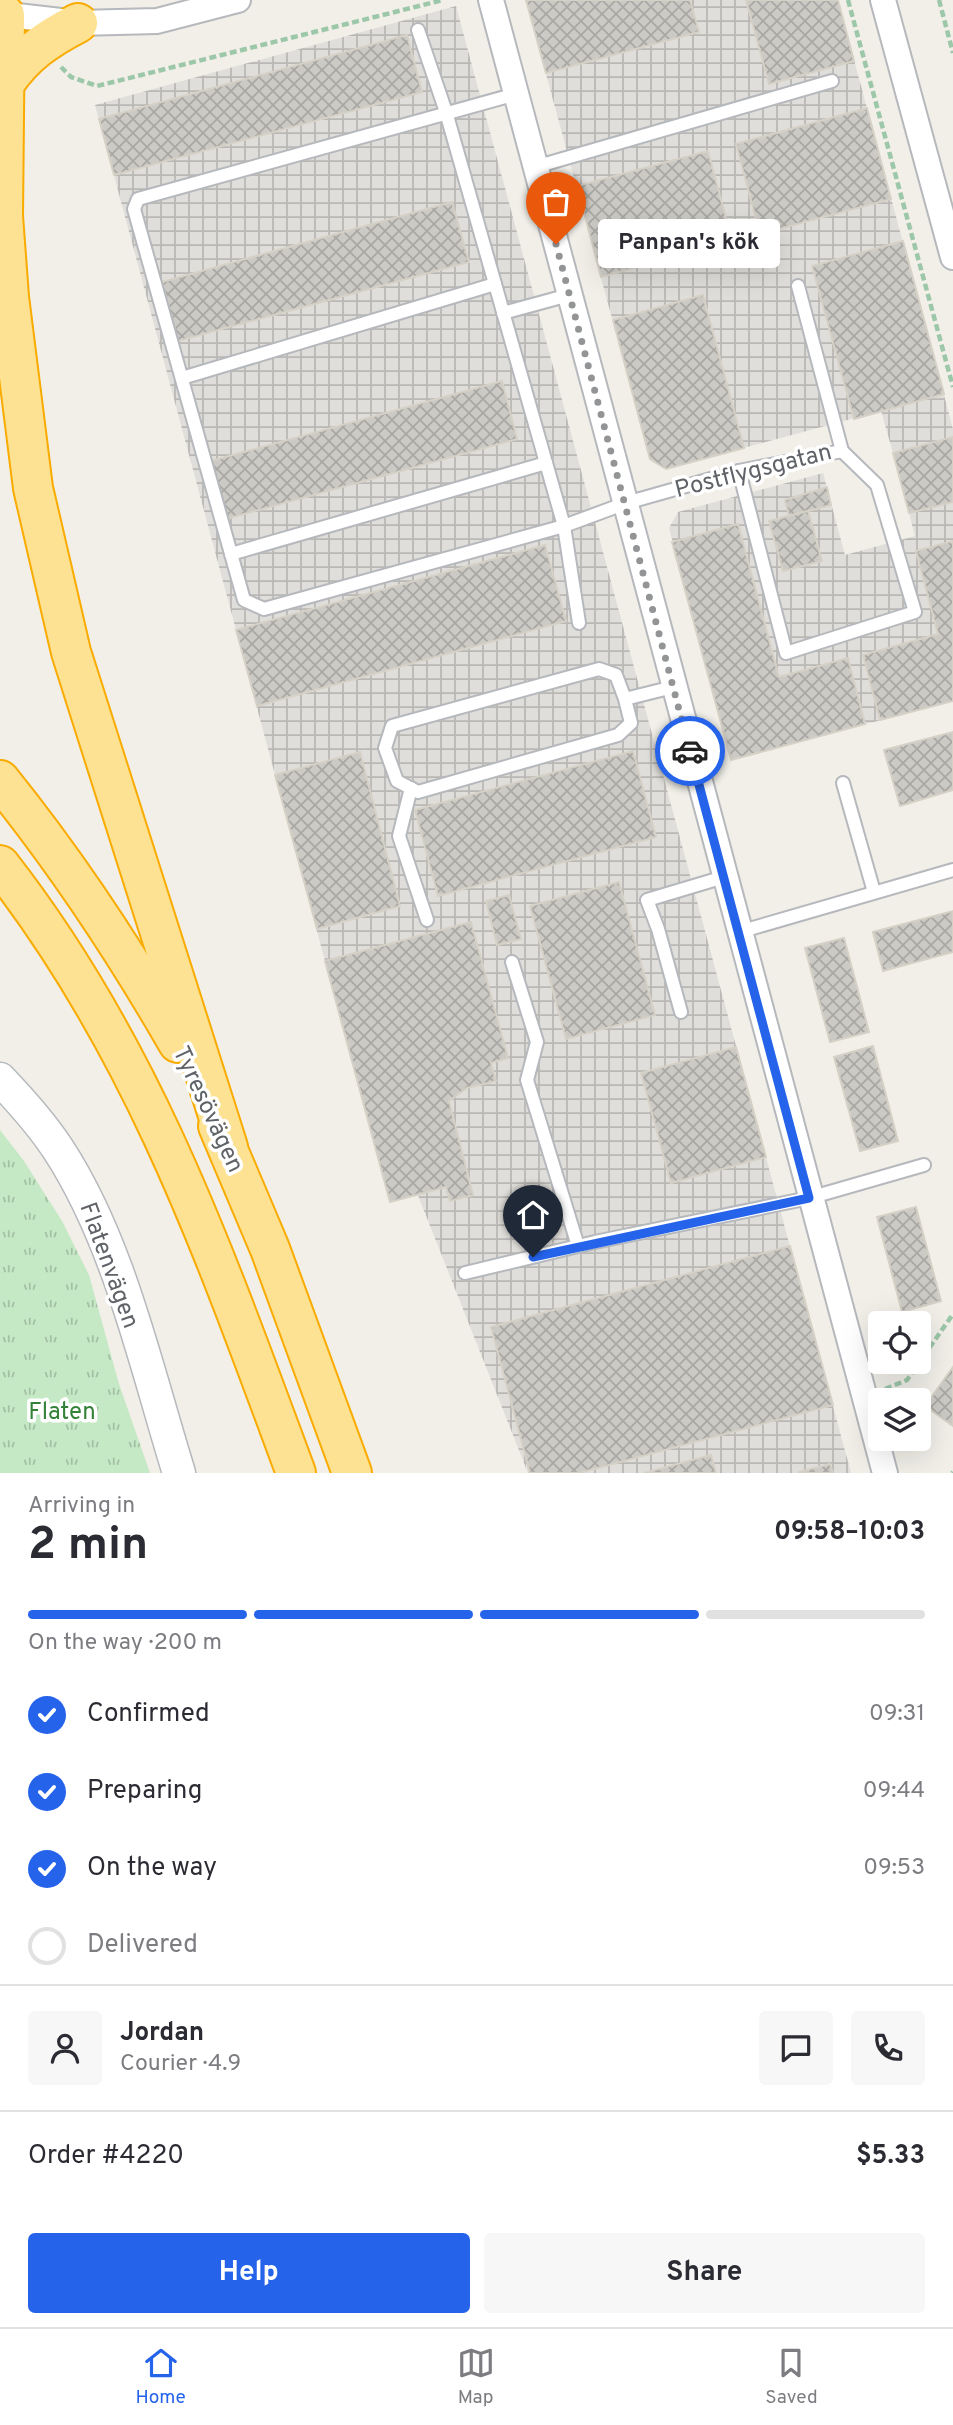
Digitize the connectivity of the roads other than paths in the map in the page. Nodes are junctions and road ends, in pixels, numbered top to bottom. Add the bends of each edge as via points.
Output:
1 (238, 0) edge
2 (491, 0) edge
3 (883, 0) edge
4 (2, 14) edge
5 (78, 23) junction
6 (418, 30) dead end
7 (832, 81) dead end
8 (5, 83) junction
9 (516, 94) junction
10 (446, 112) junction
11 (535, 167) junction
12 (952, 252) edge
13 (495, 284) junction
14 (798, 286) dead end
15 (569, 295) junction
16 (503, 313) junction
17 (182, 378) junction
18 (842, 451) junction
19 (546, 463) junction
20 (739, 471) junction
21 (626, 503) junction
22 (564, 526) junction
23 (231, 554) junction
24 (579, 623) dead end
25 (673, 687) junction
26 (625, 699) junction
27 (0, 780) edge
28 (843, 783) dead end
29 (411, 788) junction
30 (0, 865) edge
31 (953, 870) edge
32 (724, 877) junction
33 (0, 880) edge
34 (874, 892) junction
35 (34, 908) junction
36 (427, 920) dead end
37 (739, 932) junction
38 (512, 962) dead end
39 (681, 1012) dead end
40 (0, 1079) edge
41 (228, 1147) junction
42 (924, 1165) dead end
43 (809, 1198) junction
44 (578, 1246) junction
45 (465, 1273) dead end
46 (179, 1473) edge
47 (296, 1473) edge
48 (352, 1473) edge
49 (886, 1473) edge

1 - 5 street via 157,21
2 - 9 street
3 - 12 street
4 - 5 street
4 - 8 highway
5 - 8 highway via 42,42
6 - 10 lane
7 - 11 lane
8 - 41 highway via 1,145 9,297 33,488 50,570 71,652
9 - 10 lane
9 - 11 street
10 - 13 lane
10 - 17 lane, Postflygsgatan via 138,200 134,209
11 - 15 street
13 - 16 lane
13 - 17 lane
14 - 18 lane, Postflygsgatan
15 - 16 lane
15 - 21 street
16 - 19 lane
17 - 23 lane, Postflygsgatan
18 - 20 lane, Postflygsgatan
18 - 20 lane via 877,485 915,612 786,653
19 - 22 lane
19 - 23 lane
20 - 21 lane, Postflygsgatan
21 - 22 lane, Postflygsgatan
21 - 25 street
22 - 23 lane, Postflygsgatan via 264,609 244,600
22 - 24 lane
25 - 26 lane
25 - 32 street
26 - 29 lane via 631,723 618,735 418,792
26 - 29 lane via 616,675 599,669 392,726 385,748 397,781
27 - 41 highway, Tyresövägen via 114,935 178,1044
28 - 34 lane
29 - 36 lane via 399,836
30 - 35 highway
31 - 34 lane
32 - 37 street
32 - 39 lane via 647,900
33 - 35 highway
34 - 37 lane
35 - 47 highway via 153,1112 197,1209
37 - 43 street
38 - 44 lane via 537,1042 527,1080
40 - 46 street, Flatenvägen via 58,1149 101,1234
41 - 48 highway, Tyresövägen
42 - 43 lane
43 - 44 lane
43 - 49 street
44 - 45 lane

